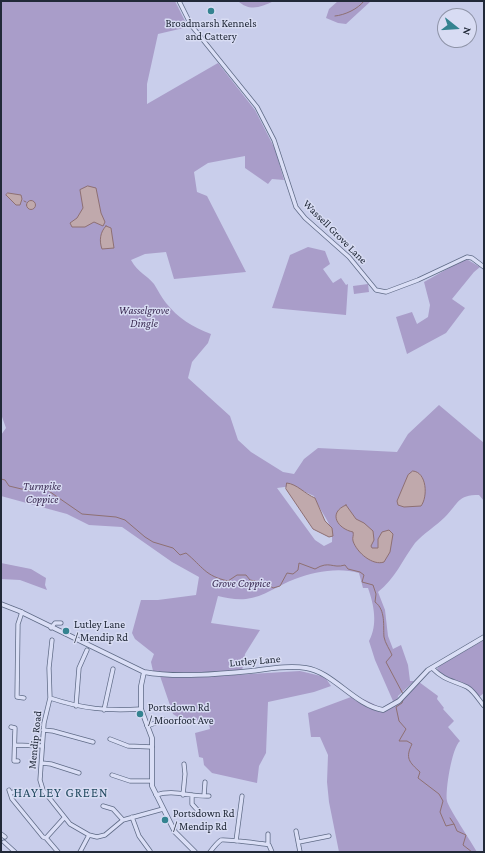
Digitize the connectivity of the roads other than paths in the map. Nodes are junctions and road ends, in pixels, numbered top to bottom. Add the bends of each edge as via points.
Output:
1 (179, 1) edge
2 (484, 267) edge
3 (1, 604) edge
4 (22, 612) junction
5 (60, 622) dead end
6 (52, 628) junction
7 (484, 637) edge
8 (52, 640) dead end
9 (87, 650) dead end
10 (432, 668) junction
11 (112, 669) dead end
12 (144, 672) junction
13 (106, 674) dead end
14 (111, 675) junction
15 (11, 696) dead end
16 (17, 697) junction
17 (24, 698) dead end
18 (50, 698) junction
19 (76, 706) junction
20 (484, 706) edge
21 (141, 709) junction
22 (104, 710) junction
23 (161, 720) dead end
24 (147, 726) junction
25 (11, 727) dead end
26 (43, 730) junction
27 (90, 735) dead end
28 (110, 739) dead end
29 (116, 742) junction
30 (15, 744) junction
31 (42, 746) junction
32 (114, 747) dead end
33 (152, 747) junction
34 (18, 761) dead end
35 (42, 763) junction
36 (184, 764) dead end
37 (77, 766) dead end
38 (112, 774) dead end
39 (151, 781) junction
40 (205, 782) dead end
41 (16, 791) dead end
42 (156, 795) junction
43 (183, 795) junction
44 (192, 795) junction
45 (204, 796) junction
46 (209, 796) dead end
47 (242, 796) dead end
48 (103, 806) dead end
49 (163, 809) junction
50 (201, 814) dead end
51 (132, 817) junction
52 (64, 818) junction
53 (123, 820) junction
54 (296, 831) dead end
55 (268, 834) dead end
56 (89, 835) junction
57 (329, 836) dead end
58 (324, 837) junction
59 (46, 838) junction
60 (236, 841) junction
61 (4, 842) dead end
62 (298, 842) junction
63 (325, 843) dead end
64 (268, 844) junction
65 (60, 847) dead end
66 (148, 849) dead end
67 (57, 851) edge
68 (192, 851) edge
69 (15, 852) edge
70 (80, 852) edge
71 (210, 852) edge
72 (272, 852) edge
73 (300, 852) edge

1 - 2 street, Wassell Grove Lane via 191,25 256,107 274,140 296,207 349,257 376,290 389,291 467,257
3 - 4 street, Lutley Lane
4 - 6 street, Lutley Lane
4 - 16 street via 18,624
5 - 6 street via 54,623
6 - 12 street, Lutley Lane
7 - 10 street
8 - 18 street, Mendip Road via 49,668
9 - 19 street via 79,668
10 - 12 street, Lutley Lane via 399,702 382,710 364,703 323,675 307,668 286,667 235,673
10 - 20 street via 439,675 468,688
11 - 14 street
12 - 21 street
13 - 14 street
14 - 22 street
15 - 16 street
16 - 17 street
18 - 19 street
18 - 26 street, Mendip Road
19 - 22 street
21 - 22 street
21 - 24 street
23 - 24 street
24 - 33 street via 152,738
25 - 30 street via 15,728
26 - 27 street via 91,741
26 - 31 street, Mendip Road
28 - 29 street
29 - 32 street
29 - 33 street via 128,746
30 - 31 street
30 - 34 street via 14,760
31 - 35 street, Mendip Road
33 - 39 street
35 - 37 street via 77,772
35 - 52 street, Mendip Road via 41,786
36 - 43 street
38 - 39 street via 130,781
39 - 42 street
40 - 45 street
41 - 59 street via 9,792 12,799 38,832
42 - 43 street via 167,791
42 - 49 street
43 - 44 street
44 - 45 street
44 - 50 street via 192,804
45 - 46 street
47 - 60 street
48 - 53 street via 113,809
49 - 51 street
49 - 68 street via 175,832
51 - 53 street
51 - 66 street via 139,836
52 - 56 street, Mendip Road via 72,826
52 - 59 street
53 - 56 street via 102,836
54 - 62 street
55 - 64 street
56 - 70 street
57 - 58 street
58 - 62 street
58 - 63 street
59 - 67 street
60 - 64 street
60 - 71 street via 221,840
61 - 69 street
62 - 73 street
64 - 72 street
65 - 67 street

